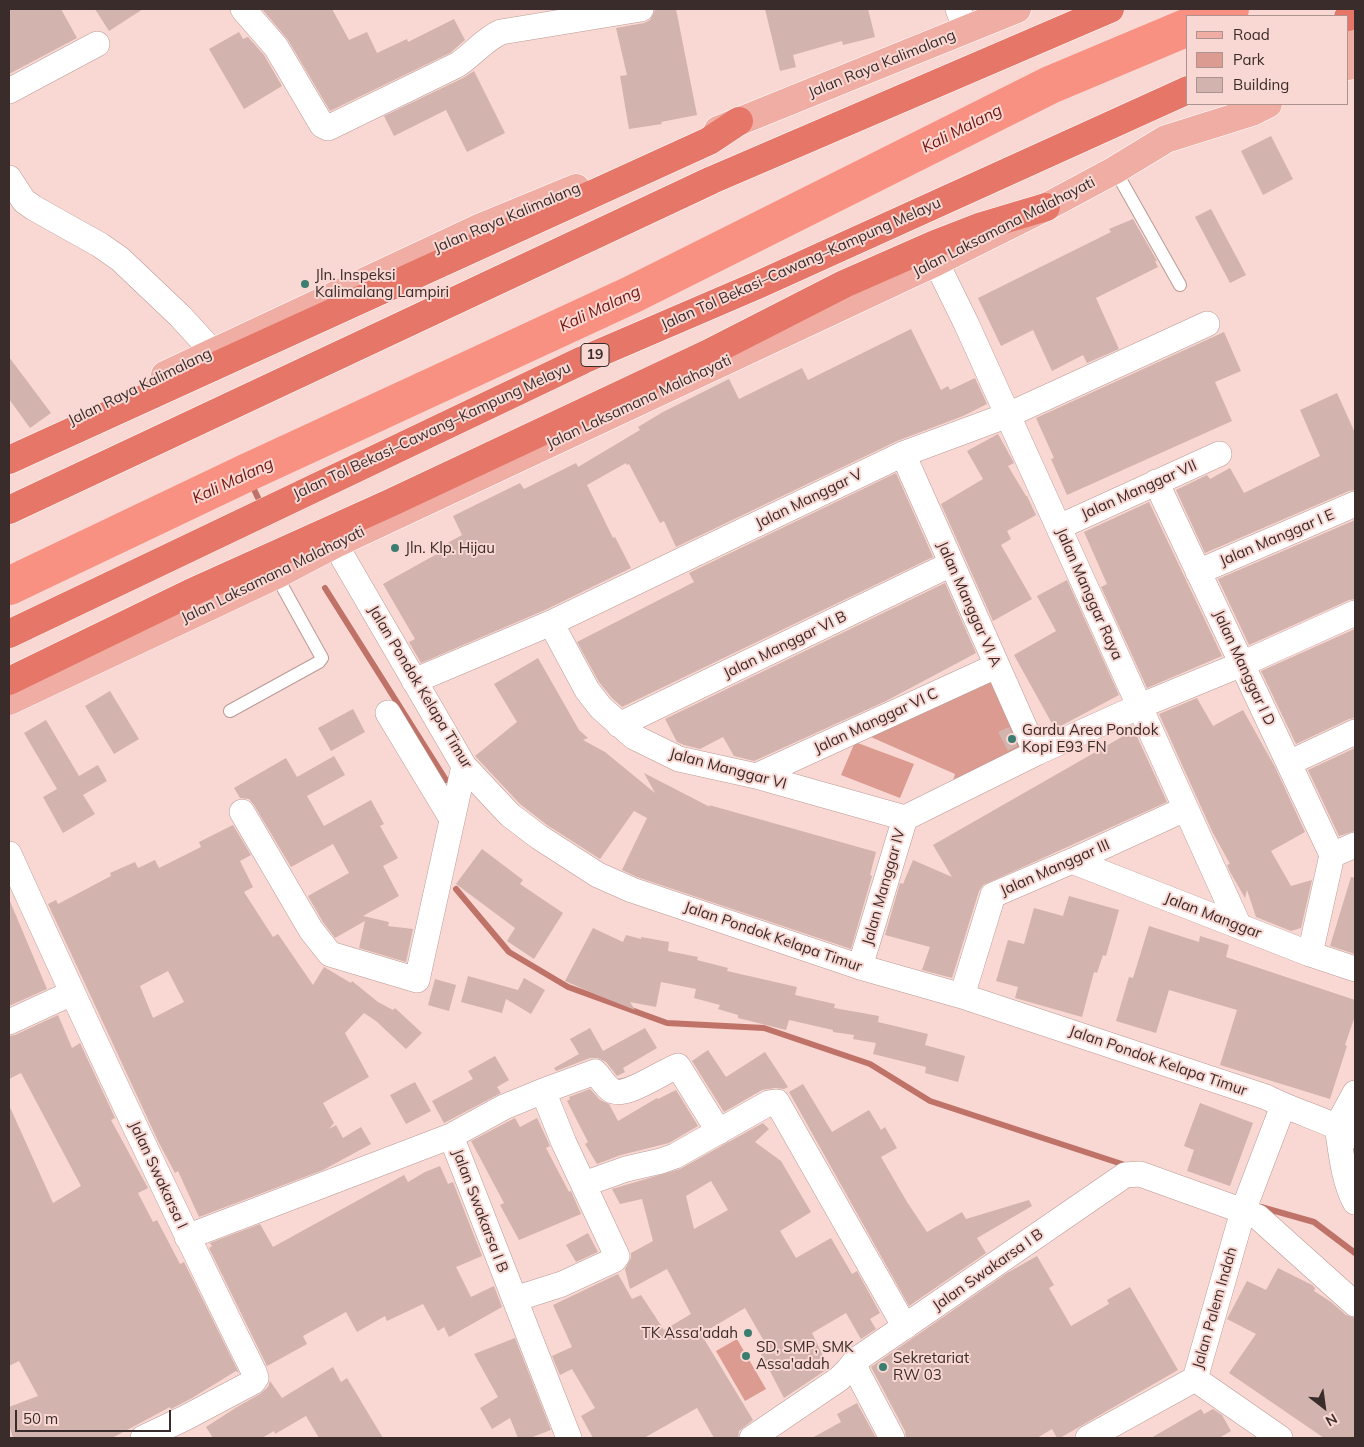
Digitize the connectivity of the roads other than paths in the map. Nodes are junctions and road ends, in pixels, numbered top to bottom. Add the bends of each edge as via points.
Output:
1 (243, 9) edge
2 (641, 9) edge
3 (1017, 9) edge
4 (1110, 9) edge
5 (962, 20) edge
6 (97, 44) dead end
7 (9, 91) edge
8 (1186, 91) edge
9 (1231, 105) edge
10 (1266, 105) edge
11 (739, 121) junction
12 (1166, 139) junction
13 (1115, 170) junction
14 (9, 178) edge
15 (1046, 207) junction
16 (936, 262) junction
17 (1180, 285) dead end
18 (1207, 324) dead end
19 (213, 352) junction
20 (1008, 415) junction
21 (9, 451) edge
22 (903, 454) junction
23 (1218, 454) dead end
24 (9, 460) edge
25 (1156, 482) junction
26 (1355, 504) edge
27 (9, 510) edge
28 (1059, 527) junction
29 (336, 544) junction
30 (951, 564) junction
31 (1198, 572) junction
32 (276, 575) junction
33 (1355, 613) edge
34 (551, 623) junction
35 (9, 634) edge
36 (1242, 664) junction
37 (996, 666) junction
38 (9, 681) edge
39 (414, 681) junction
40 (9, 701) edge
41 (1140, 706) junction
42 (230, 712) dead end
43 (388, 713) dead end
44 (619, 725) junction
45 (1355, 732) edge
46 (1036, 753) junction
47 (1289, 764) junction
48 (464, 766) junction
49 (756, 776) junction
50 (1185, 809) junction
51 (242, 812) dead end
52 (904, 818) junction
53 (452, 819) junction
54 (1355, 845) edge
55 (9, 854) edge
56 (1332, 855) junction
57 (1072, 861) junction
58 (1238, 926) junction
59 (1310, 954) junction
60 (860, 967) junction
61 (1355, 969) edge
62 (72, 993) junction
63 (962, 996) junction
64 (9, 1022) edge
65 (544, 1091) junction
66 (1355, 1093) edge
67 (1283, 1106) junction
68 (1346, 1131) edge
69 (719, 1132) junction
70 (451, 1136) junction
71 (584, 1184) junction
72 (1355, 1202) edge
73 (1249, 1211) junction
74 (187, 1237) junction
75 (515, 1299) junction
76 (1355, 1304) edge
77 (905, 1327) junction
78 (853, 1364) junction
79 (1195, 1379) junction
80 (189, 1428) edge
81 (143, 1438) edge
82 (569, 1438) edge
83 (752, 1438) edge
84 (892, 1438) edge
85 (1088, 1438) edge
86 (1280, 1438) edge

1 - 2 street via 276,47 322,125 328,128 457,65 485,40 500,32
3 - 5 main road, Jalan Raya Kalimalang
4 - 27 highway via 712,180
5 - 11 main road, Jalan Raya Kalimalang
6 - 7 street
8 - 35 highway, Jalan Tol Bekasi–Cawang–Kampung Melayu / 19 via 760,284 583,360
9 - 12 main road via 1189,124
10 - 12 main road, Jalan Laksamana Malahayati
11 - 19 main road, Jalan Raya Kalimalang via 479,228
11 - 24 highway via 709,141
12 - 13 main road, Jalan Laksamana Malahayati
13 - 15 main road, Jalan Laksamana Malahayati
13 - 17 lane
14 - 19 street via 24,201 120,259
15 - 16 main road, Jalan Laksamana Malahayati
15 - 38 highway via 979,227 844,284 707,354 190,593
16 - 20 street, Jalan Manggar Raya
16 - 29 main road, Jalan Laksamana Malahayati
18 - 20 street, Jalan Manggar V
19 - 21 main road, Jalan Raya Kalimalang
20 - 22 street, Jalan Manggar V
20 - 28 street, Jalan Manggar Raya
22 - 30 street, Jalan Manggar VI A
22 - 34 street, Jalan Manggar V
23 - 25 street, Jalan Manggar VII
25 - 28 street, Jalan Manggar VII
25 - 31 street, Jalan Manggar I D
26 - 31 street, Jalan Manggar I E
28 - 41 street, Jalan Manggar Raya
29 - 32 main road, Jalan Laksamana Malahayati
29 - 39 street, Jalan Pondok Kelapa Timur
30 - 37 street, Jalan Manggar VI A
30 - 44 street, Jalan Manggar VI B
31 - 36 street, Jalan Manggar I D
32 - 40 main road, Jalan Laksamana Malahayati
32 - 42 lane via 322,658
33 - 36 street, Jalan Manggar IV
34 - 39 street, Jalan Manggar V
34 - 44 street, Jalan Manggar VI via 587,690
36 - 41 street, Jalan Manggar IV
36 - 47 street, Jalan Manggar I D
37 - 46 street, Jalan Manggar VI A
37 - 49 street, Jalan Manggar VI C
39 - 48 street, Jalan Pondok Kelapa Timur
41 - 46 street, Jalan Manggar IV
41 - 50 street, Jalan Manggar Raya
43 - 53 street
44 - 49 street, Jalan Manggar VI via 634,737 679,759
45 - 47 street
46 - 52 street, Jalan Manggar IV
47 - 56 street, Jalan Manggar I D
48 - 53 street
48 - 60 street, Jalan Pondok Kelapa Timur via 510,815 598,875 632,890
49 - 52 street, Jalan Manggar VI
50 - 57 street, Jalan Manggar III
50 - 58 street, Jalan Manggar Raya
51 - 53 street via 311,930 330,954 417,980
52 - 60 street, Jalan Manggar IV
54 - 56 street
55 - 62 street, Jalan Swakarsa I
56 - 59 street
57 - 58 street, Jalan Manggar
57 - 63 street, Jalan Manggar III via 993,895
58 - 59 street, Jalan Manggar
59 - 61 street, Jalan Manggar
60 - 63 street, Jalan Pondok Kelapa Timur
62 - 64 street
62 - 74 street, Jalan Swakarsa I
63 - 67 street, Jalan Pondok Kelapa Timur via 1266,1097
65 - 69 street via 595,1072 611,1090 622,1092 678,1066
65 - 70 street via 504,1107
65 - 71 street
66 - 68 street
67 - 68 street, Jalan Pondok Kelapa Timur
67 - 73 street, Jalan Palem Indah via 1256,1173
68 - 72 street via 1344,1168
69 - 71 street via 675,1156
69 - 77 street via 769,1103 779,1103
70 - 74 street, Jalan Swakarsa I B
70 - 75 street, Jalan Swakarsa I B
71 - 75 street via 617,1254 616,1258 562,1284
73 - 76 street
73 - 77 street, Jalan Swakarsa I B via 1140,1174 1125,1175
73 - 79 street, Jalan Palem Indah
74 - 80 street, Jalan Swakarsa I via 256,1378
75 - 82 street, Jalan Swakarsa I B
77 - 78 street, Jalan Swakarsa I B
78 - 83 street, Jalan Swakarsa I B via 839,1379
78 - 84 street
79 - 85 street
79 - 86 street, Jalan Palem Indah
80 - 81 street, Jalan Swakarsa I

